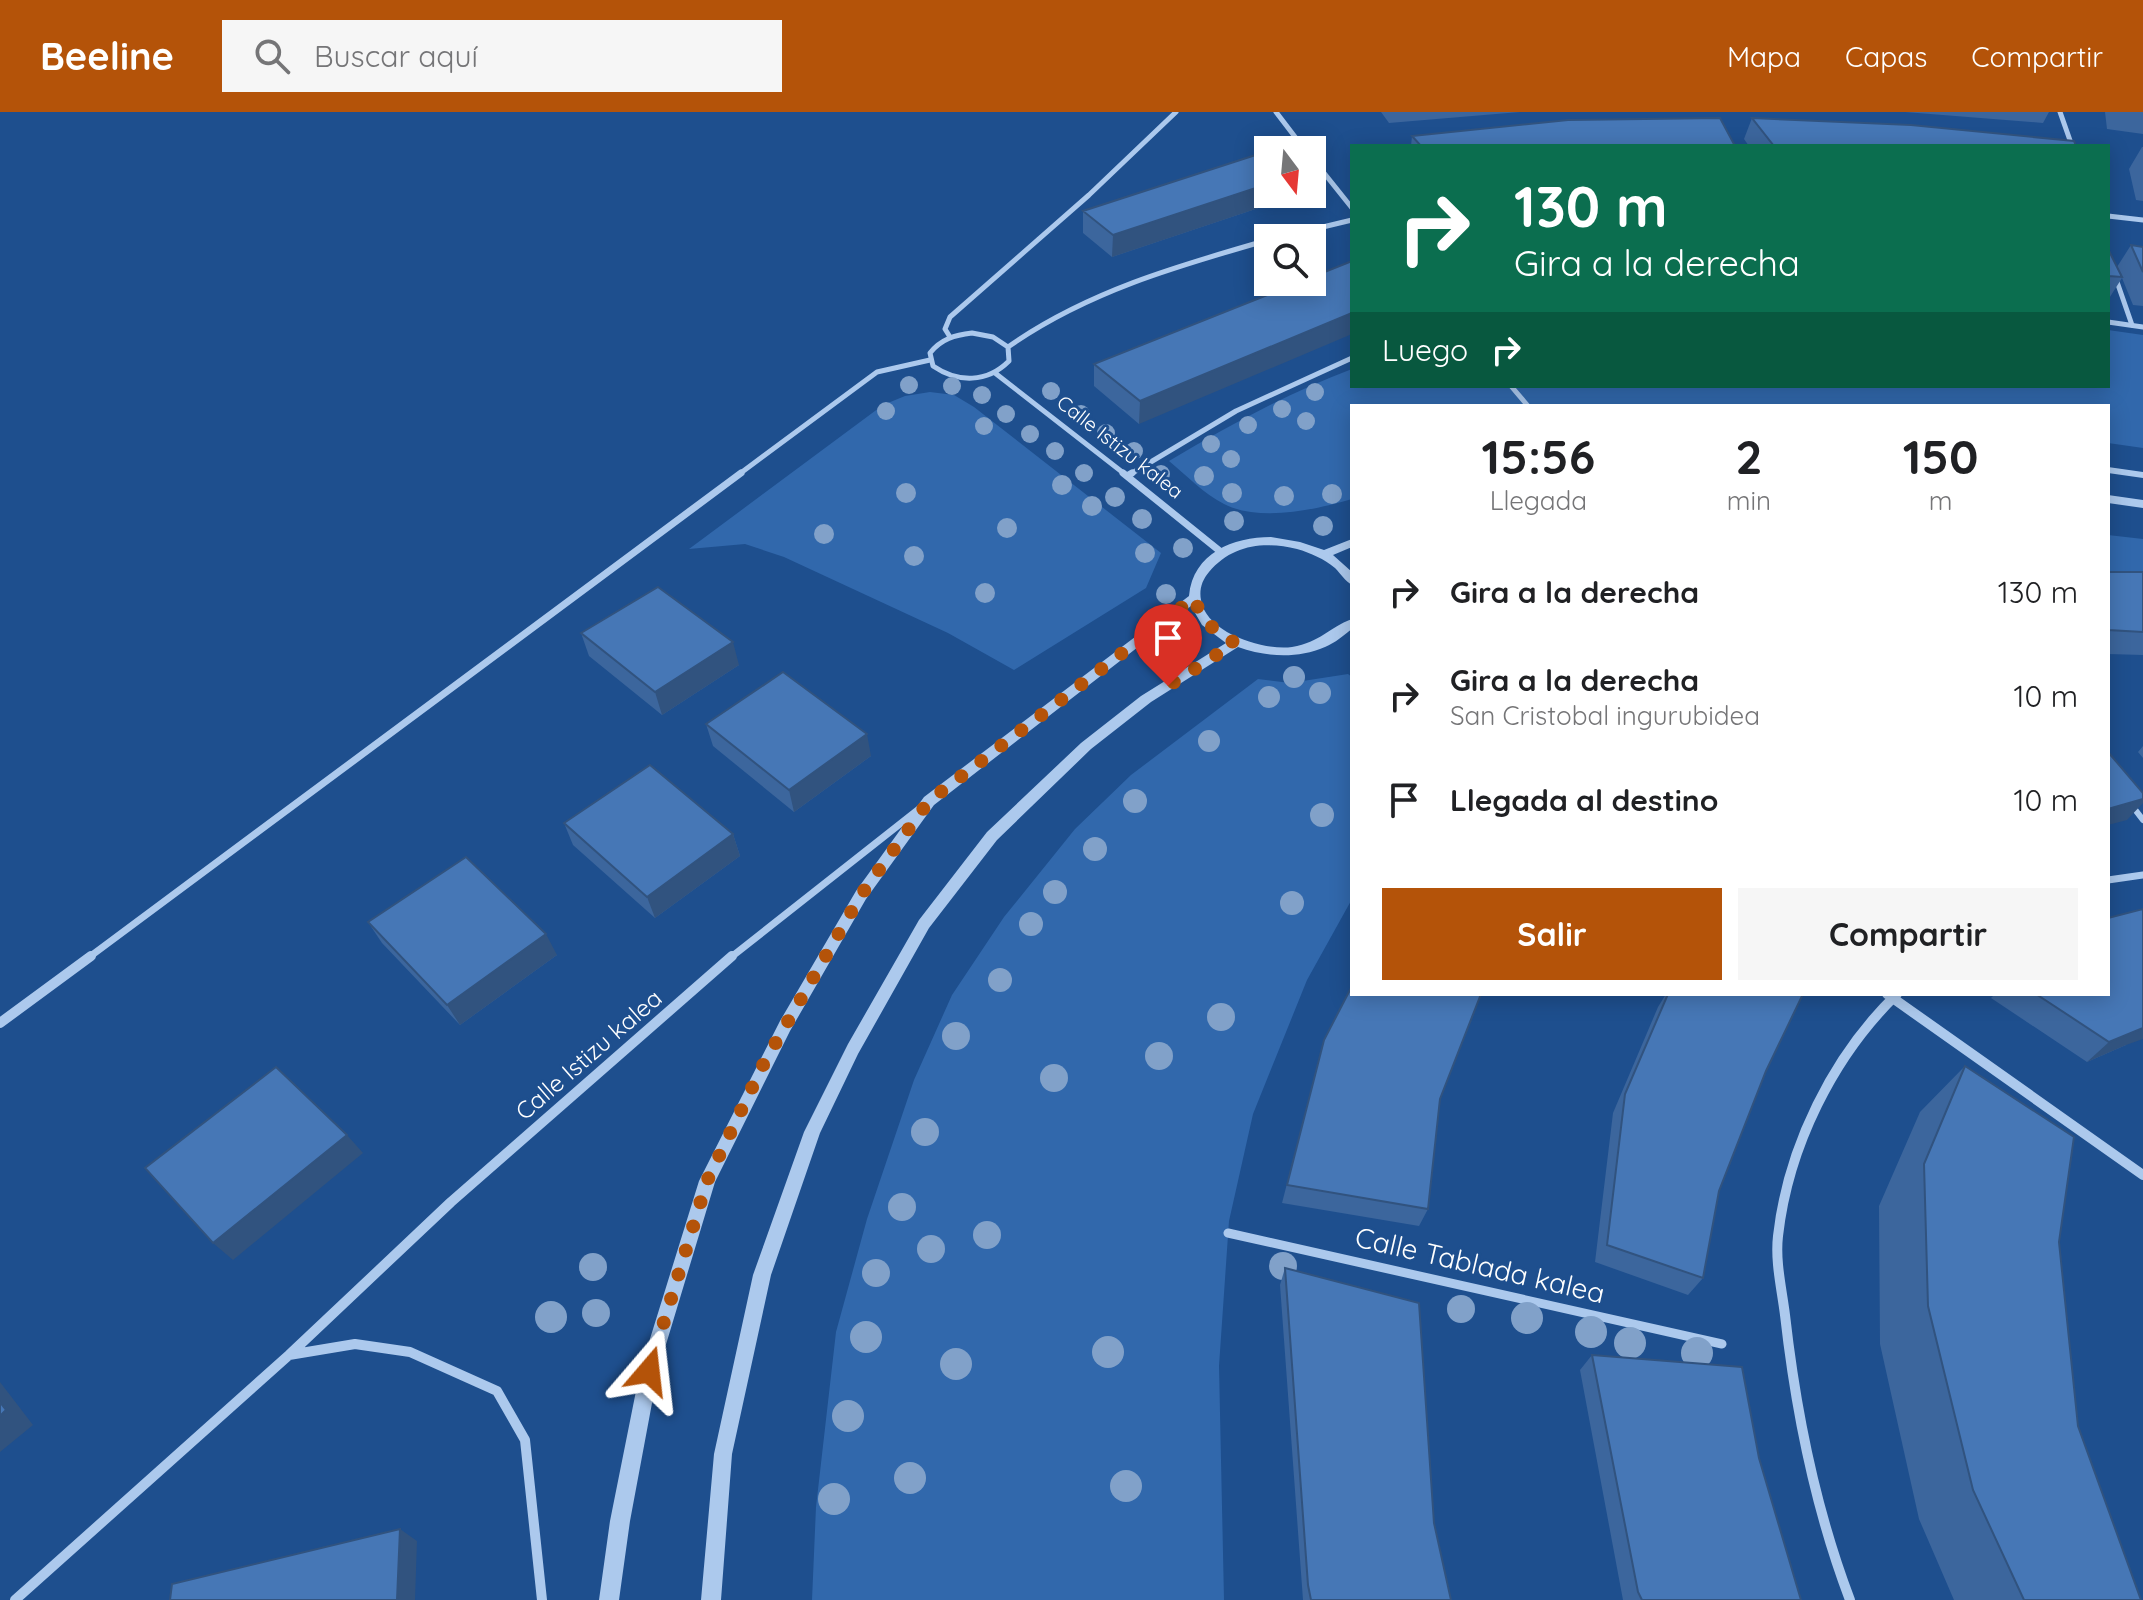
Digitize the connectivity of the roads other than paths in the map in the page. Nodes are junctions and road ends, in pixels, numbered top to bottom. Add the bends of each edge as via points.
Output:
1 (1176, 112) edge
2 (1276, 112) edge
3 (2060, 112) edge
4 (1294, 136) edge
5 (2071, 144) edge
6 (1326, 176) edge
7 (1350, 206) edge
8 (2110, 216) edge
9 (1350, 220) edge
10 (2143, 220) edge
11 (1326, 226) edge
12 (1254, 244) edge
13 (2113, 269) edge
14 (2110, 322) edge
15 (2132, 325) junction
16 (2143, 327) edge
17 (950, 337) junction
18 (1008, 347) junction
19 (1350, 359) edge
20 (930, 360) junction
21 (995, 373) junction
22 (1513, 388) edge
23 (1526, 404) edge
24 (2110, 470) edge
25 (2143, 475) edge
26 (1127, 476) junction
27 (2110, 499) edge
28 (2143, 504) edge
29 (1350, 544) edge
30 (1221, 552) junction
31 (1324, 555) junction
32 (1350, 579) edge
33 (1194, 598) junction
34 (1350, 625) edge
35 (1235, 643) junction
36 (2126, 796) edge
37 (929, 801) junction
38 (2143, 820) edge
39 (2143, 875) edge
40 (2110, 880) edge
41 (1892, 996) edge
42 (1894, 996) edge
43 (0, 1023) edge
44 (2143, 1175) edge
45 (1228, 1233) dead end
46 (1722, 1344) dead end
47 (289, 1355) junction
48 (15, 1600) edge
49 (542, 1600) edge
50 (609, 1600) edge
51 (711, 1600) edge
52 (1850, 1600) edge

1 - 17 street via 950,317 945,329
2 - 4 street
3 - 5 street
6 - 7 street
8 - 10 street
9 - 11 street
12 - 18 street via 1159,273 1079,306
13 - 15 street
14 - 15 street
15 - 16 street
17 - 18 street via 983,334
17 - 20 street via 934,346
18 - 21 street via 1009,361
19 - 26 street via 1249,401
20 - 21 street via 940,372 961,379
20 - 43 street via 877,372
21 - 26 street, Calle Istizu kalea
22 - 23 street
24 - 25 street
26 - 30 street, Calle Istizu kalea
27 - 28 street
29 - 31 street
30 - 31 street via 1271,541
30 - 33 street via 1195,581
31 - 32 street
33 - 35 street via 1200,615
33 - 37 street
34 - 35 street via 1316,648 1289,653
35 - 51 street via 1146,699 1086,746 992,836 924,924 853,1049 812,1132 762,1275 723,1454
36 - 38 street
37 - 47 street, Calle Istizu kalea via 751,939 451,1202
37 - 50 street via 861,895 764,1063 707,1181 649,1371
39 - 40 street
41 - 52 street via 1847,1050 1803,1139 1778,1238 1790,1359 1807,1455
42 - 44 street
45 - 46 street, Calle Tablada kalea
47 - 48 street, Calle Istizu kalea
47 - 49 street via 355,1344 410,1352 497,1391 525,1440

